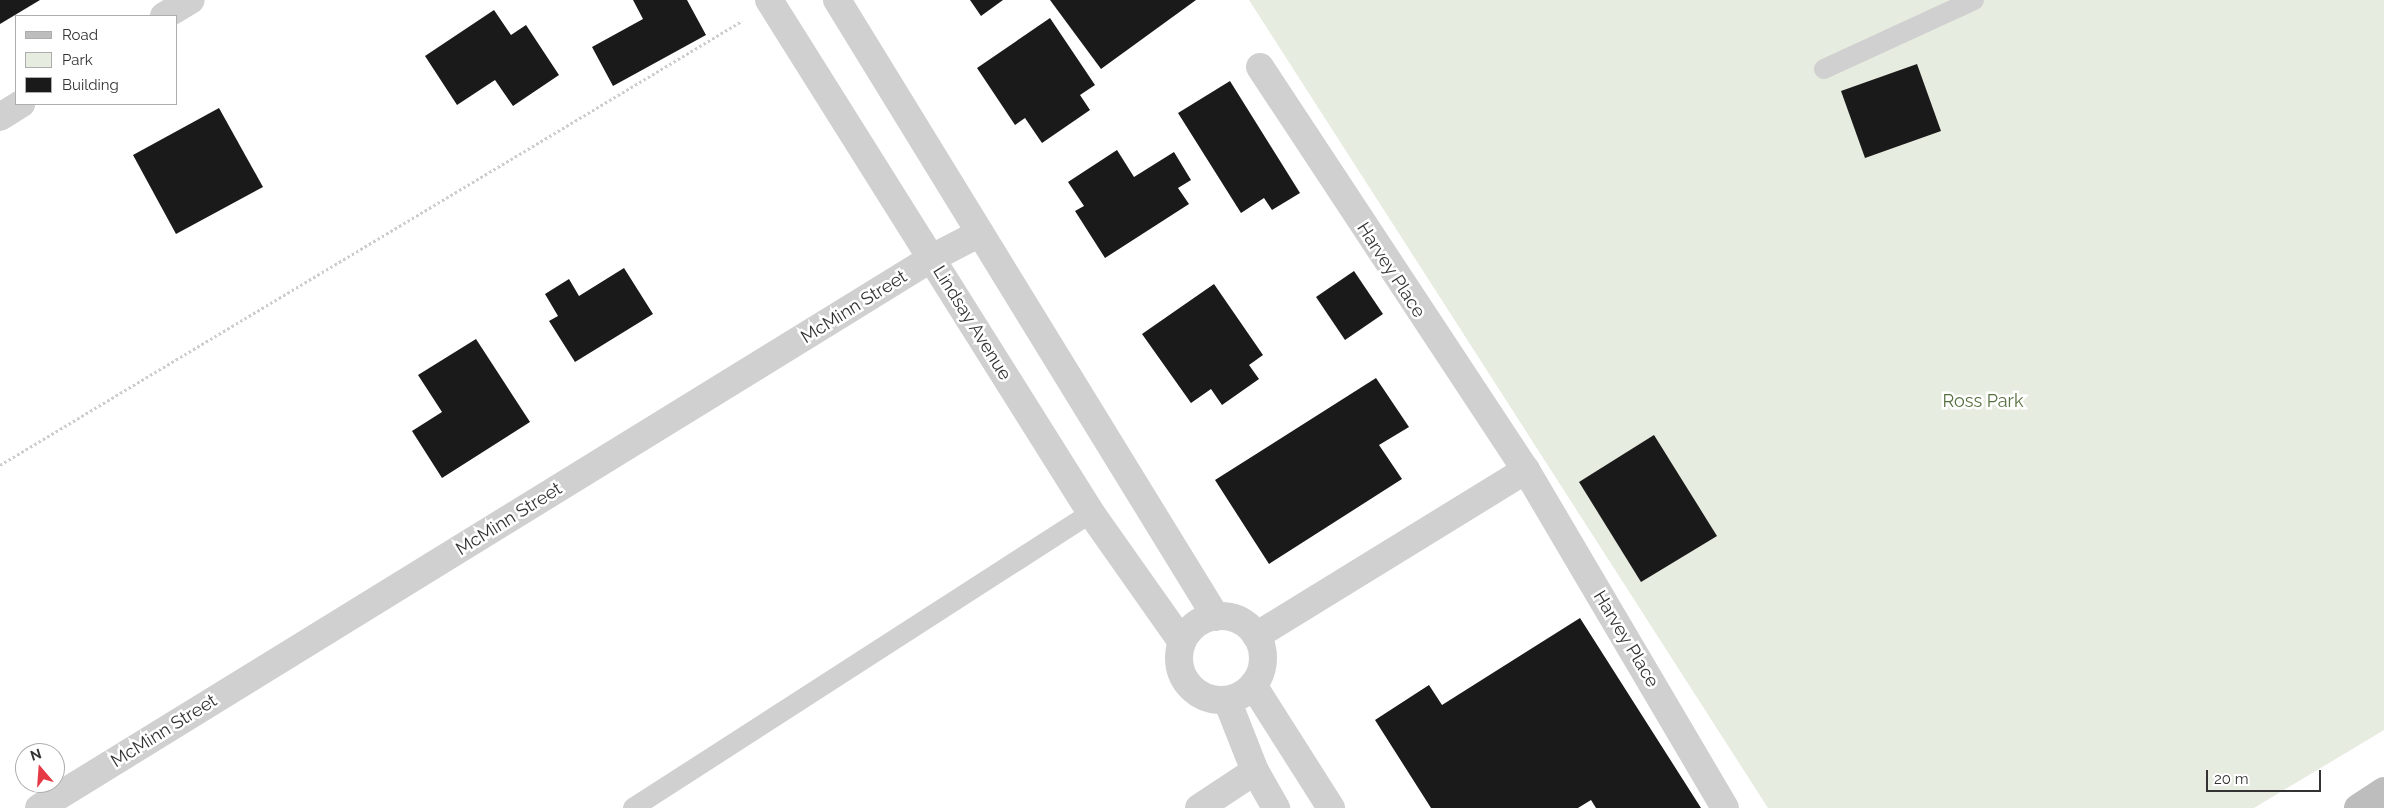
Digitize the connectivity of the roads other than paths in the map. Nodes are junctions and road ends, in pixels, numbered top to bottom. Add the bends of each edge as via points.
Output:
1 (191, 0) edge
2 (837, 0) edge
3 (1974, 0) edge
4 (770, 2) edge
5 (166, 15) edge
6 (1260, 67) dead end
7 (1824, 69) dead end
8 (19, 105) edge
9 (0, 117) edge
10 (980, 233) junction
11 (932, 258) junction
12 (1526, 470) junction
13 (1091, 513) junction
14 (1216, 617) junction
15 (1256, 636) junction
16 (1182, 642) junction
17 (1253, 685) junction
18 (1227, 700) junction
19 (1255, 771) junction
20 (2384, 791) edge
21 (39, 808) edge
22 (633, 808) edge
23 (1199, 808) edge
24 (1276, 808) edge
25 (1331, 808) edge
26 (1726, 808) edge
27 (2358, 808) edge

1 - 5 street
2 - 10 street
3 - 7 lane
4 - 11 street, Lindsay Avenue
6 - 12 street, Harvey Place
8 - 9 street
10 - 11 street, McMinn Street
10 - 14 street
11 - 13 street, Lindsay Avenue
11 - 21 street, McMinn Street
12 - 15 street
12 - 26 street, Harvey Place
13 - 16 street, Lindsay Avenue
13 - 22 lane
14 - 15 street via 1242,622
14 - 16 street via 1202,620 1190,629
15 - 17 street via 1263,665
16 - 18 street via 1178,654 1183,679 1202,696
17 - 18 street
17 - 25 street
18 - 19 street
19 - 23 street
19 - 24 street
20 - 27 main road

